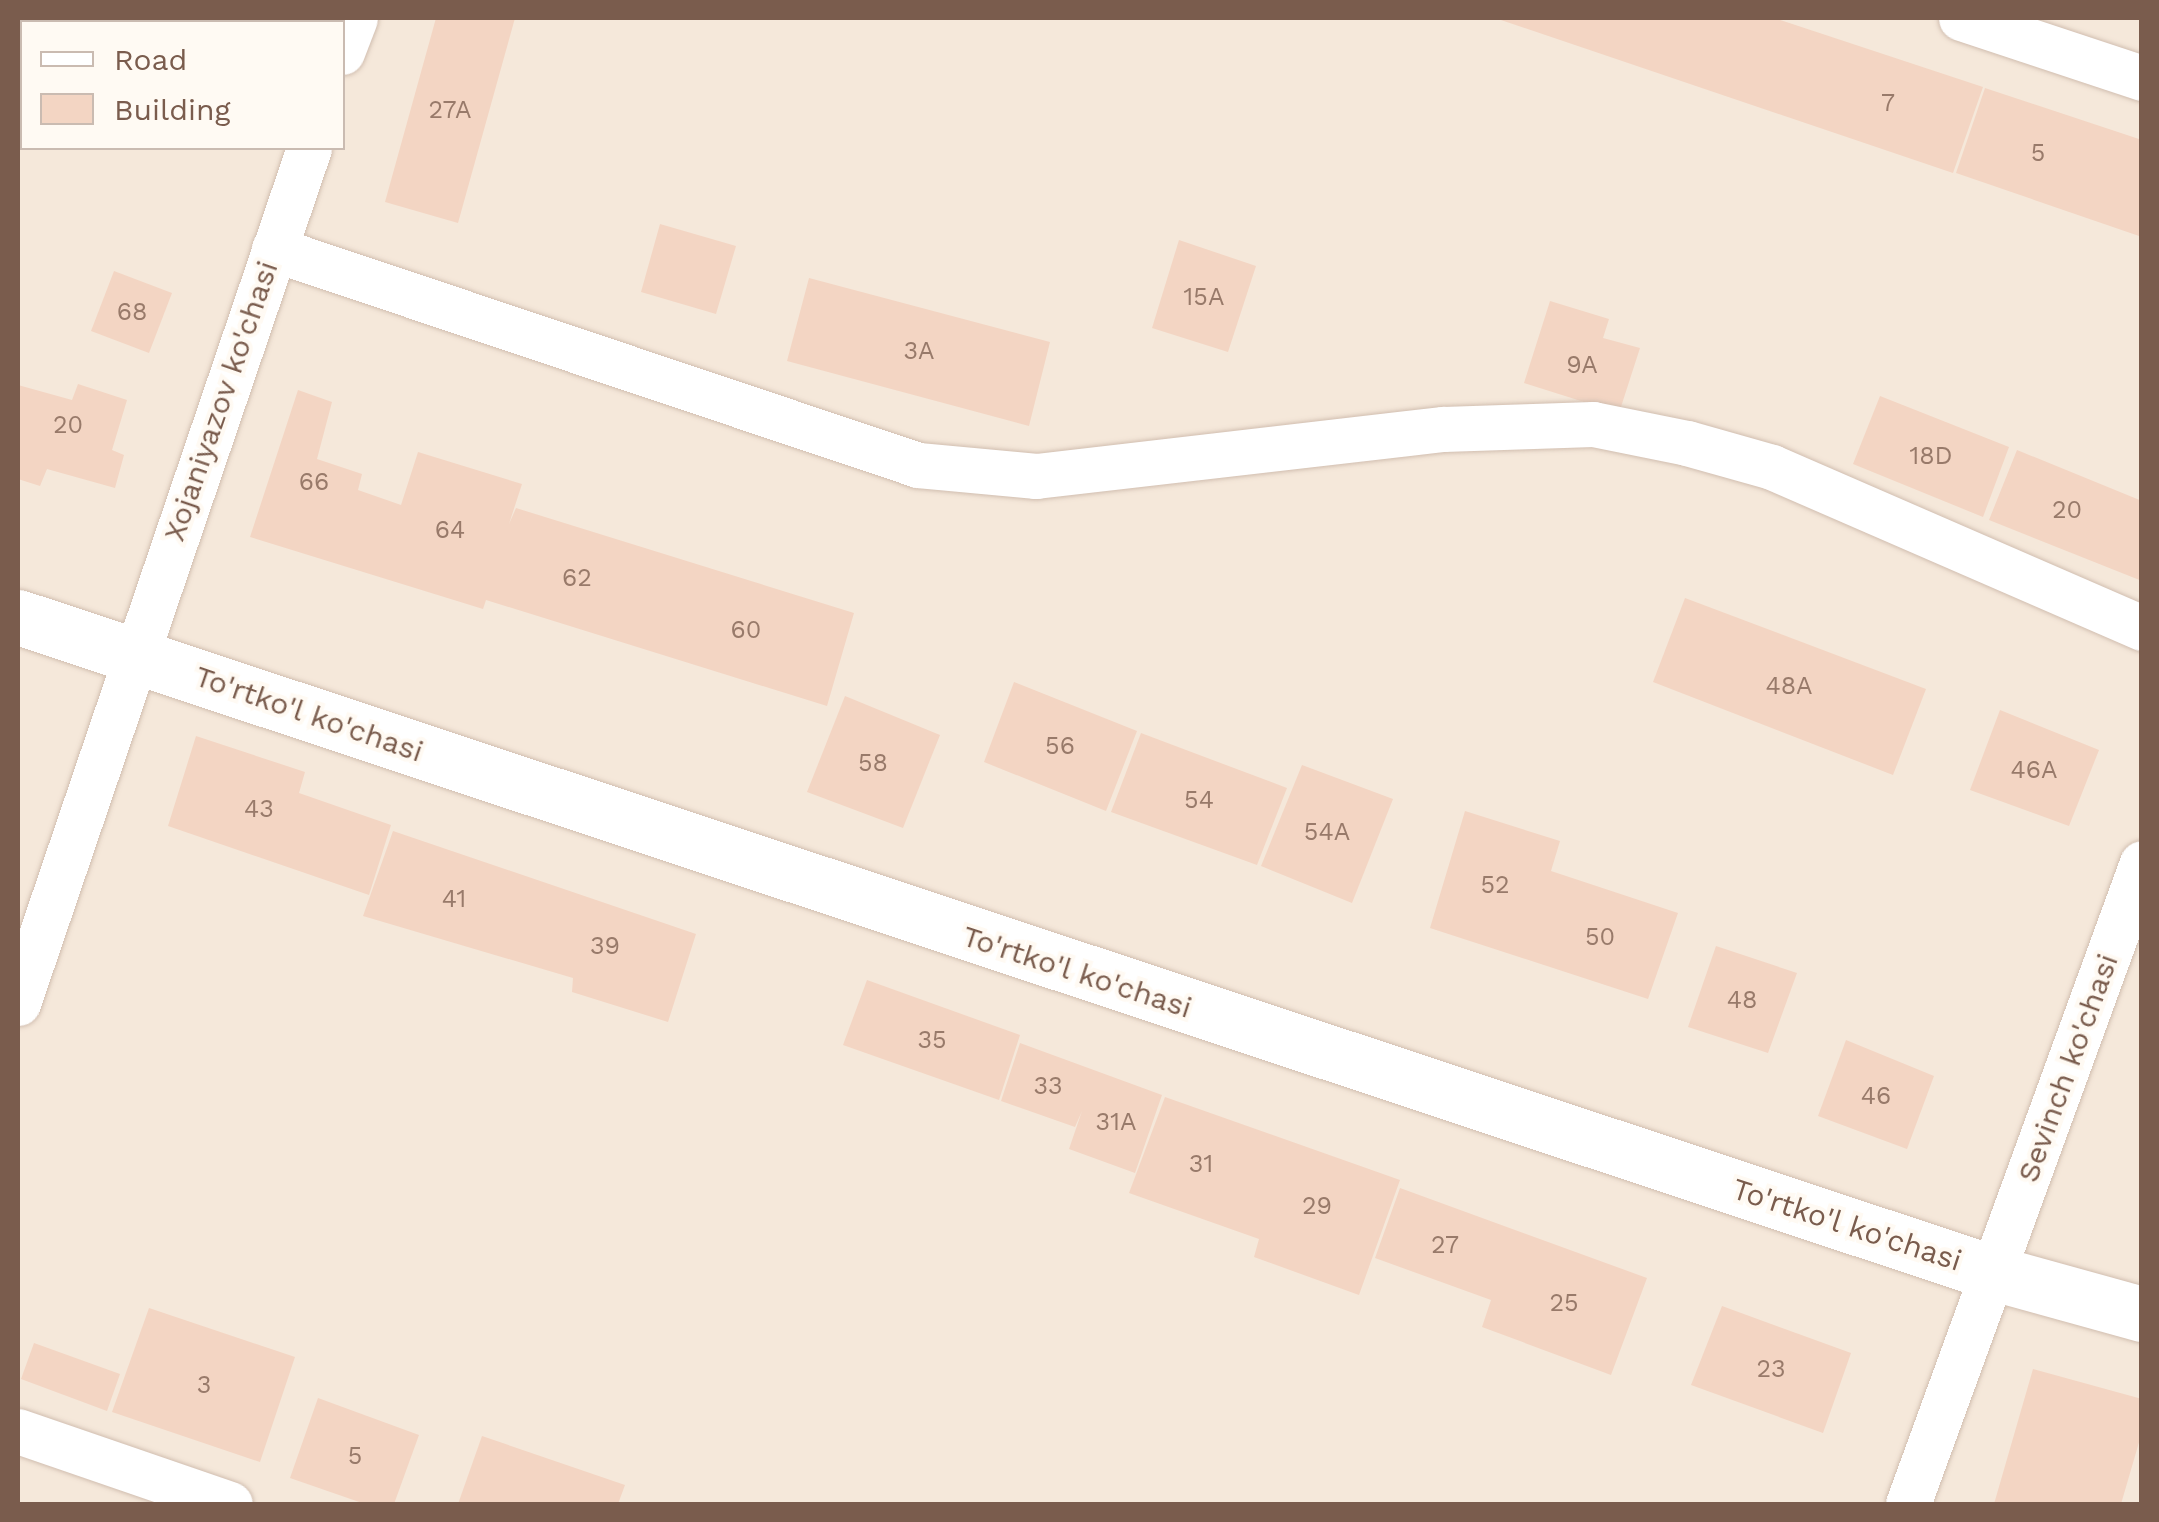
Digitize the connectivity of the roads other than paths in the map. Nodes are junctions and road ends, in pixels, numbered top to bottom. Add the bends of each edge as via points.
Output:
1 (1961, 18) edge
2 (2142, 78) edge
3 (308, 150) edge
4 (274, 249) junction
5 (18, 617) edge
6 (2142, 628) edge
7 (133, 655) junction
8 (2142, 864) edge
9 (18, 1003) edge
10 (1994, 1273) junction
11 (2142, 1314) edge
12 (18, 1431) edge
13 (230, 1504) edge
14 (1908, 1504) edge

1 - 2 street
3 - 4 street, Xojaniyazov ko'chasi
4 - 6 street via 918,465 1036,476 1443,429 1574,425 1687,443 1772,467
4 - 7 street, Xojaniyazov ko'chasi
5 - 7 street, To'rtko'l ko'chasi
7 - 9 street, Xojaniyazov ko'chasi
7 - 10 street, To'rtko'l ko'chasi
8 - 10 street, Sevinch ko'chasi
10 - 11 street, To'rtko'l ko'chasi
10 - 14 street, Sevinch ko'chasi
12 - 13 street

